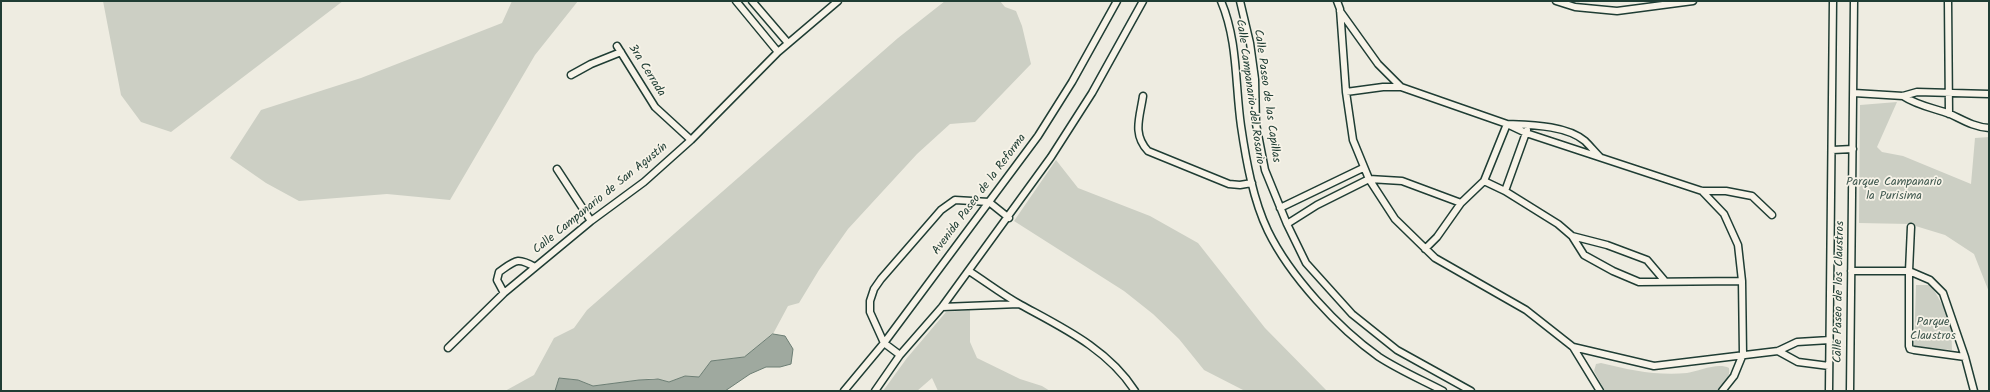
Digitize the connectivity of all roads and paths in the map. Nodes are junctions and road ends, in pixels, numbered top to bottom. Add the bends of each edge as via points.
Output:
1 (736, 1) edge
2 (752, 1) edge
3 (838, 1) edge
4 (1117, 1) edge
5 (1143, 1) edge
6 (1222, 1) edge
7 (1240, 1) edge
8 (1337, 1) edge
9 (1556, 1) edge
10 (1693, 1) edge
11 (1833, 1) edge
12 (1854, 1) edge
13 (1948, 1) edge
14 (1576, 4) edge
15 (1340, 9) junction
16 (788, 43) junction
17 (617, 46) dead end
18 (621, 52) junction
19 (778, 52) junction
20 (571, 76) dead end
21 (1401, 88) junction
22 (1346, 92) junction
23 (1950, 92) junction
24 (1854, 93) junction
25 (1989, 94) edge
26 (1143, 96) dead end
27 (1903, 96) junction
28 (1949, 114) junction
29 (1507, 124) junction
30 (1528, 125) junction
31 (1989, 128) edge
32 (1526, 133) junction
33 (691, 140) junction
34 (1832, 150) junction
35 (1853, 150) junction
36 (1602, 159) junction
37 (1363, 168) junction
38 (557, 169) dead end
39 (1369, 178) junction
40 (1484, 181) junction
41 (1252, 183) junction
42 (1505, 191) junction
43 (1702, 191) junction
44 (989, 202) junction
45 (1461, 203) junction
46 (1280, 208) junction
47 (1772, 215) dead end
48 (1009, 218) junction
49 (591, 221) junction
50 (1287, 224) junction
51 (1911, 227) dead end
52 (1572, 236) junction
53 (1425, 249) junction
54 (535, 267) junction
55 (1851, 270) junction
56 (969, 271) junction
57 (1909, 271) junction
58 (1664, 280) junction
59 (1742, 281) junction
60 (504, 293) junction
61 (1019, 304) junction
62 (942, 307) junction
63 (1830, 340) junction
64 (884, 343) junction
65 (1573, 347) junction
66 (448, 348) dead end
67 (1778, 351) junction
68 (1743, 354) junction
69 (900, 355) junction
70 (1965, 357) junction
71 (1829, 366) junction
72 (844, 391) edge
73 (875, 391) edge
74 (1135, 391) edge
75 (1443, 391) edge
76 (1471, 391) edge
77 (1600, 391) edge
78 (1722, 391) edge
79 (1829, 391) edge
80 (1850, 391) edge
81 (1974, 391) edge

1 - 19 street
2 - 16 street
3 - 16 street, Calle Campanario de San Agustín
4 - 44 street, Avenida Paseo de la Reforma via 1072,82 1038,136
5 - 48 street via 1092,94
6 - 41 street, Calle Campanario del Rosario via 1229,18 1234,45 1241,125
7 - 46 street, Calle Paseo de las Capillas via 1255,79 1256,124 1265,170
8 - 15 street
9 - 14 street
10 - 14 street via 1617,12
11 - 34 street, Calle Paseo de los Claustros
12 - 24 street, Calle Paseo de los Claustros
13 - 23 street
15 - 21 street via 1378,64
15 - 22 street
16 - 19 street, Calle Campanario de San Agustín
17 - 18 street, 3ra Cerrada
18 - 20 street via 591,64
18 - 33 street, 3ra Cerrada via 655,107
19 - 33 street, Calle Campanario de San Agustín
21 - 22 street
21 - 29 street
22 - 37 street via 1353,140
23 - 25 street
23 - 27 street via 1918,92
23 - 28 street
24 - 27 street
24 - 35 street, Calle Paseo de los Claustros
26 - 41 street via 1137,132 1140,142 1148,151 1229,184
27 - 28 street via 1914,104
28 - 31 street via 1978,127
29 - 30 street
29 - 32 street
29 - 40 street
30 - 32 street
30 - 36 street via 1550,127 1584,140
32 - 36 street
32 - 42 street
33 - 49 street, Calle Campanario de San Agustín via 644,182
34 - 35 street
34 - 63 street, Calle Paseo de los Claustros
35 - 55 street, Calle Paseo de los Claustros
36 - 43 street
37 - 39 street
37 - 46 street
38 - 49 street
39 - 45 street via 1402,181
39 - 50 street
39 - 53 street via 1395,220
40 - 42 street
40 - 45 street
41 - 75 street, Calle Campanario del Rosario via 1268,229 1280,253 1326,311 1380,357
42 - 52 street via 1558,224
43 - 47 street via 1726,191 1752,196
43 - 59 street via 1724,214 1738,245
44 - 48 street
44 - 64 street, Avenida Paseo de la Reforma
44 - 64 street via 955,200 941,210 874,289 870,312
45 - 53 street via 1437,237
46 - 50 street, Calle Paseo de las Capillas
48 - 56 street
49 - 54 street, Calle Campanario de San Agustín
50 - 76 street, Calle Paseo de las Capillas via 1306,263 1352,314 1397,350
51 - 57 street
52 - 58 street via 1607,245 1646,260
52 - 58 street via 1584,255 1612,271 1639,282
53 - 65 street via 1435,258 1526,310
54 - 60 street, Calle Campanario de San Agustín
54 - 60 street via 518,260 499,272 497,280
55 - 57 street
55 - 80 street, Calle Paseo de los Claustros
56 - 61 street
56 - 62 street
57 - 70 street via 1930,280 1943,293
57 - 70 street via 1910,349
58 - 59 street
59 - 68 street
60 - 66 street, Calle Campanario de San Agustín
61 - 62 street
61 - 74 street via 1084,340 1116,367
62 - 69 street
63 - 67 street via 1797,342
63 - 71 street, Calle Paseo de los Claustros
64 - 69 street
64 - 72 street, Avenida Paseo de la Reforma
65 - 68 street via 1654,366
65 - 77 street
67 - 68 street
67 - 71 street via 1798,362
68 - 78 street via 1732,379
69 - 73 street
70 - 81 street
71 - 79 street, Calle Paseo de los Claustros

